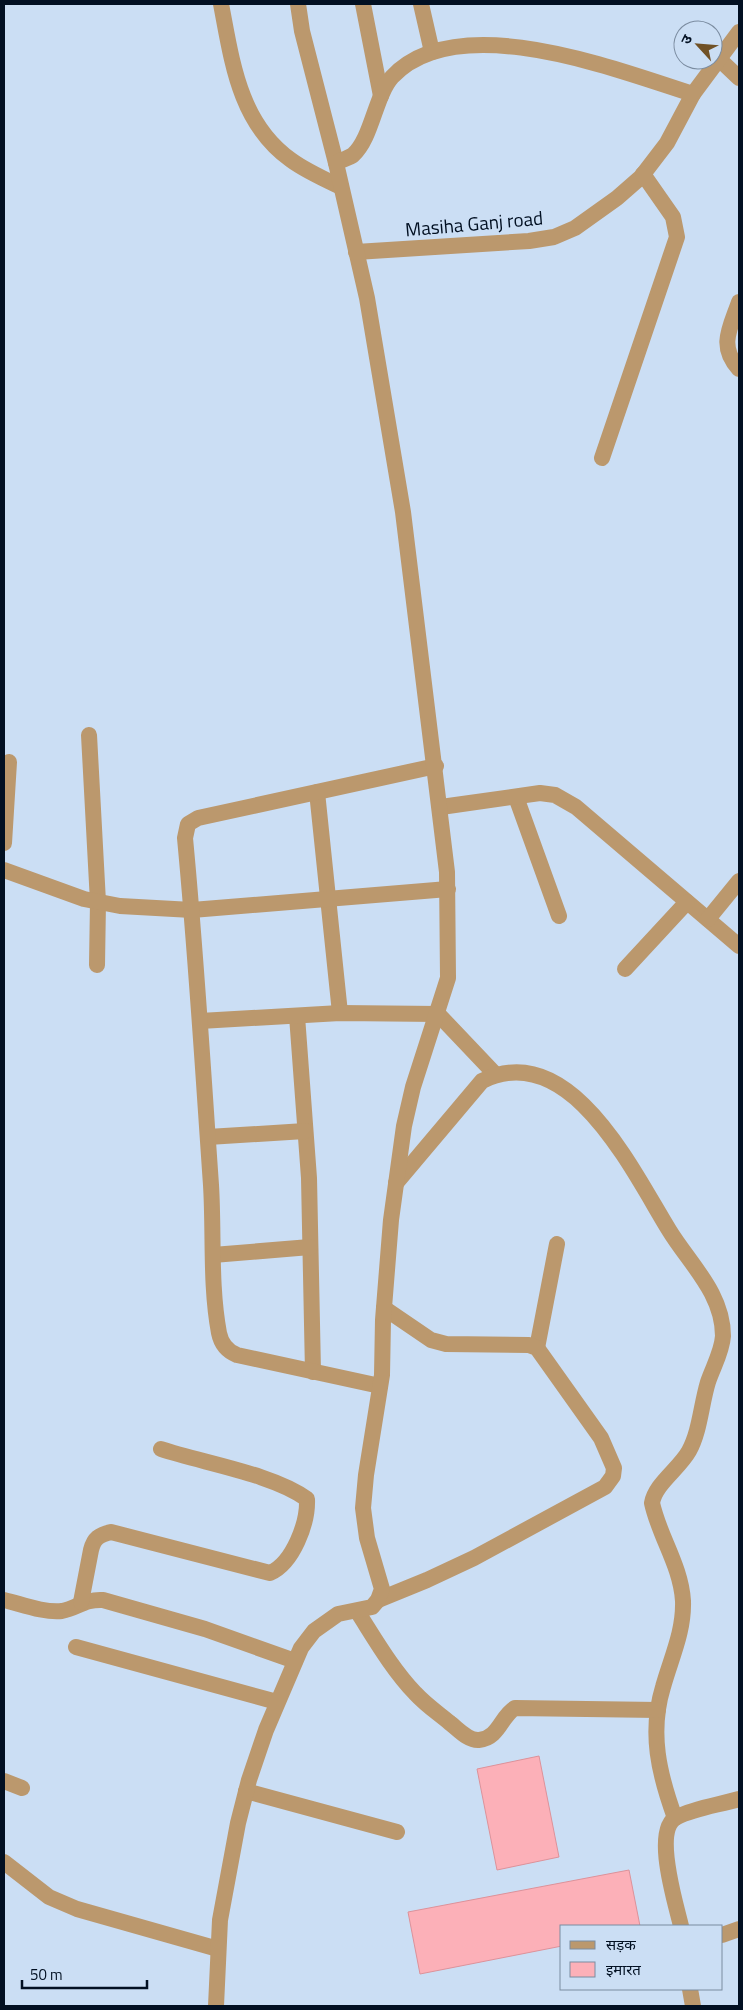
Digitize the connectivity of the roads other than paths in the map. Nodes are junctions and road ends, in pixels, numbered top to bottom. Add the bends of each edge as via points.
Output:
1 (220, 4) edge
2 (298, 4) edge
3 (363, 4) edge
4 (420, 4) edge
5 (739, 32) edge
6 (432, 52) junction
7 (723, 54) edge
8 (723, 63) edge
9 (711, 70) edge
10 (739, 78) edge
11 (693, 94) junction
12 (381, 96) junction
13 (336, 163) junction
14 (643, 174) junction
15 (341, 188) junction
16 (356, 252) junction
17 (739, 302) edge
18 (739, 369) edge
19 (602, 458) dead end
20 (90, 735) dead end
21 (9, 762) dead end
22 (436, 766) junction
23 (317, 792) junction
24 (516, 798) junction
25 (441, 807) junction
26 (4, 843) edge
27 (4, 870) edge
28 (739, 882) edge
29 (448, 889) junction
30 (328, 899) junction
31 (98, 902) junction
32 (687, 902) junction
33 (192, 910) junction
34 (559, 916) dead end
35 (708, 920) junction
36 (739, 946) edge
37 (97, 965) dead end
38 (624, 969) dead end
39 (340, 1013) junction
40 (438, 1014) junction
41 (297, 1016) junction
42 (200, 1021) junction
43 (495, 1074) junction
44 (305, 1132) junction
45 (208, 1137) junction
46 (396, 1184) junction
47 (557, 1244) dead end
48 (310, 1247) junction
49 (213, 1256) junction
50 (384, 1308) junction
51 (537, 1348) junction
52 (313, 1372) junction
53 (380, 1386) junction
54 (161, 1449) dead end
55 (4, 1600) edge
56 (378, 1600) junction
57 (81, 1602) junction
58 (357, 1611) junction
59 (76, 1647) dead end
60 (295, 1661) junction
61 (277, 1702) junction
62 (658, 1710) junction
63 (4, 1781) edge
64 (22, 1788) dead end
65 (246, 1791) junction
66 (739, 1799) edge
67 (675, 1818) junction
68 (396, 1832) dead end
69 (4, 1862) edge
70 (681, 1925) edge
71 (739, 1929) edge
72 (723, 1935) edge
73 (218, 1949) junction
74 (690, 1990) edge
75 (216, 2006) edge
76 (693, 2006) edge

1 - 15 street via 238,86 253,118 290,159
2 - 13 street
3 - 12 street
4 - 6 street
5 - 7 street, Masiha Ganj road
6 - 11 street via 452,46 534,49 583,59
6 - 12 street via 401,68
8 - 10 street
9 - 11 street, Masiha Ganj road
11 - 14 street, Masiha Ganj road via 667,143
12 - 13 street via 353,154
13 - 15 street
14 - 16 street, Masiha Ganj road via 617,198 575,228 554,236 529,242
14 - 19 street via 673,217 677,237
15 - 16 street
16 - 22 street via 367,298 403,512
17 - 18 street via 726,346 728,355
20 - 31 street
21 - 26 street
22 - 23 street
22 - 25 street
23 - 30 street
23 - 33 street via 198,818 188,824 185,838
24 - 25 street
24 - 32 street via 540,793 565,800
24 - 34 street
25 - 29 street
27 - 31 street via 43,886
28 - 35 street
29 - 30 street
29 - 40 street via 448,978
30 - 33 street
30 - 39 street
31 - 33 street
31 - 37 street
32 - 35 street
32 - 38 street
33 - 42 street
35 - 36 street
39 - 40 street
39 - 41 street
40 - 43 street
40 - 46 street via 413,1087
41 - 42 street
41 - 44 street
42 - 45 street
43 - 46 street via 482,1081 466,1098
43 - 62 street via 520,1072 547,1079 568,1092 610,1135 669,1230 708,1284 719,1314 722,1343 694,1440 680,1465 653,1496 652,1503 683,1600 678,1639
44 - 45 street
44 - 48 street
45 - 49 street
46 - 50 street
47 - 51 street
48 - 49 street
48 - 52 street
49 - 52 street via 219,1335 229,1352
50 - 51 street via 430,1340 446,1344 529,1345
50 - 53 street
51 - 56 street via 601,1438 614,1468 611,1482 474,1558
52 - 53 street
53 - 56 street via 363,1508 367,1538 382,1589
54 - 57 street via 295,1490 307,1499 308,1510 298,1539 279,1569 270,1573 111,1532 99,1534 93,1541
55 - 57 street via 61,1611
56 - 58 street via 372,1607
57 - 60 street via 103,1600 131,1607
58 - 60 street via 338,1614 322,1623 301,1648
58 - 62 street via 414,1692 468,1738 478,1741 494,1734 508,1712 515,1708
59 - 61 street
60 - 61 street
61 - 65 street
62 - 67 street via 656,1749 659,1769
63 - 64 street
65 - 68 street
65 - 73 street via 232,1852
66 - 67 street
67 - 70 street via 666,1831 664,1848
69 - 73 street via 49,1897 77,1909
71 - 72 street
73 - 75 street
74 - 76 street

